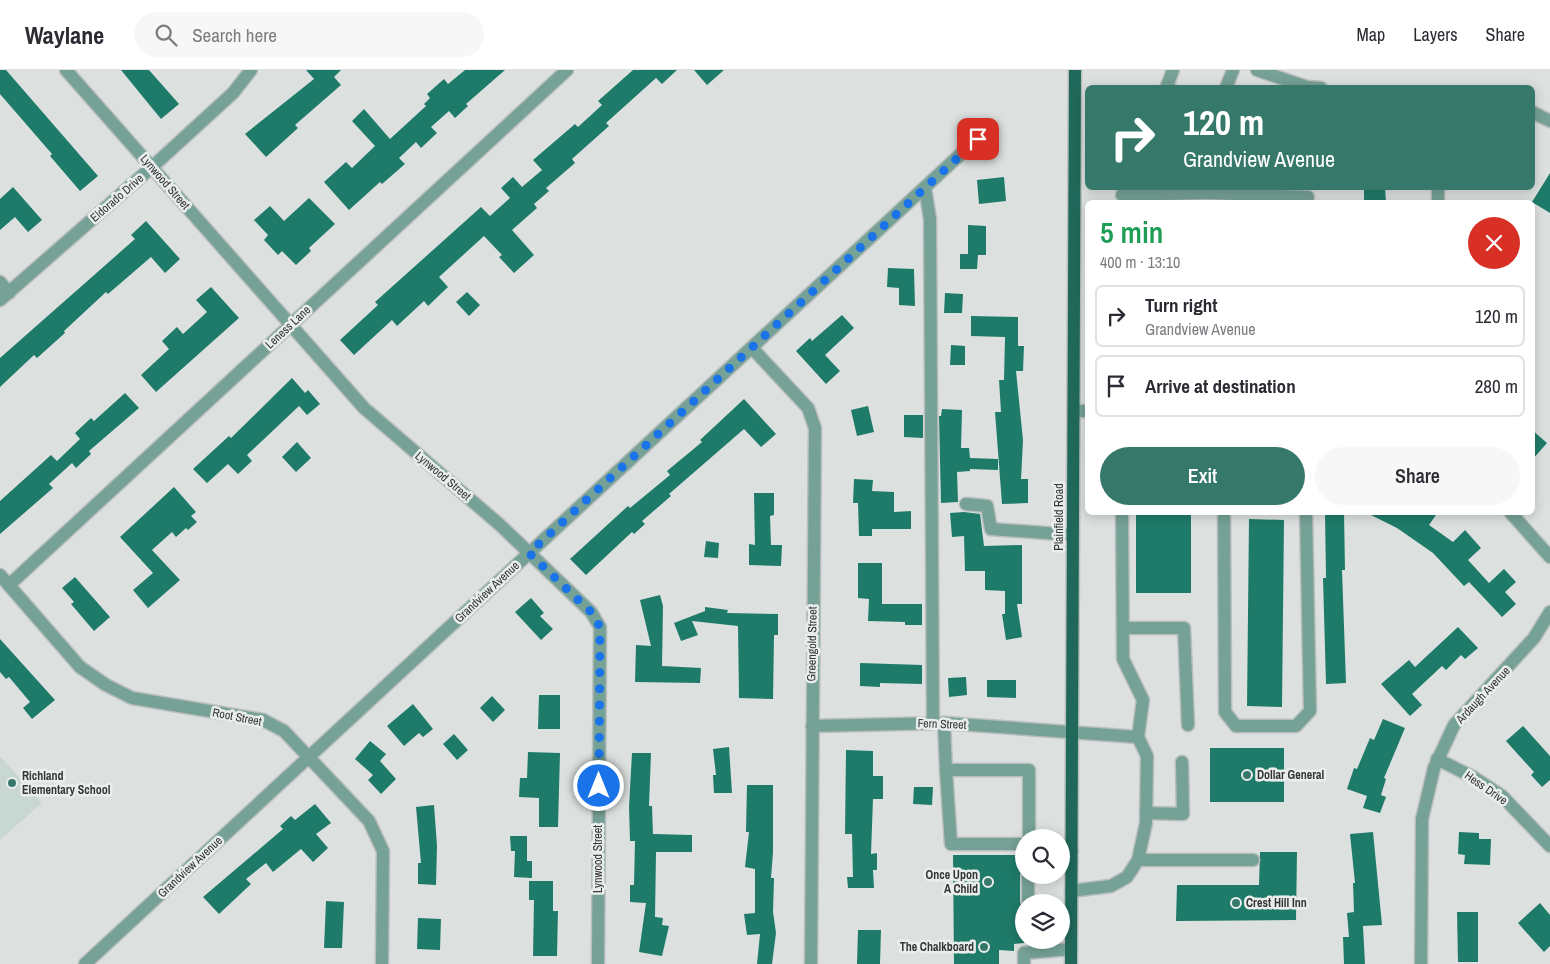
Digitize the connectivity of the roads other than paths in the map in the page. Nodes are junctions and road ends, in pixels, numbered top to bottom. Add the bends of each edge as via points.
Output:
1 (66, 70) edge
2 (251, 70) edge
3 (567, 70) edge
4 (1075, 70) edge
5 (1173, 70) edge
6 (1232, 70) edge
7 (1257, 70) edge
8 (1169, 85) edge
9 (1227, 85) edge
10 (1301, 85) edge
11 (1535, 114) edge
12 (1550, 121) edge
13 (978, 139) dead end
14 (152, 167) junction
15 (925, 188) junction
16 (1208, 190) edge
17 (1122, 195) dead end
18 (1308, 197) dead end
19 (0, 282) edge
20 (4, 296) edge
21 (291, 324) junction
22 (752, 348) junction
23 (1074, 411) junction
24 (1085, 411) edge
25 (966, 504) dead end
26 (1122, 515) edge
27 (1224, 515) edge
28 (1306, 515) edge
29 (1513, 515) edge
30 (1073, 535) junction
31 (529, 553) junction
32 (1550, 557) edge
33 (4, 580) edge
34 (1550, 612) edge
35 (1123, 628) junction
36 (938, 723) junction
37 (1188, 725) dead end
38 (812, 726) junction
39 (1072, 732) junction
40 (1138, 737) junction
41 (309, 757) junction
42 (1438, 760) junction
43 (1182, 762) dead end
44 (946, 770) junction
45 (1146, 813) junction
46 (1029, 829) edge
47 (1067, 829) edge
48 (1015, 844) edge
49 (1550, 846) edge
50 (1138, 860) junction
51 (1252, 860) dead end
52 (1070, 883) edge
53 (1071, 891) junction
54 (1071, 949) junction
55 (91, 962) edge
56 (382, 964) edge
57 (598, 964) edge
58 (811, 964) edge
59 (1024, 964) edge
60 (1071, 964) edge
61 (1421, 964) edge

1 - 14 street, Lynwood Street
2 - 14 street, Eldorado Drive via 233,93
3 - 21 street, Leness Lane
4 - 23 main road, Plainfield Road
5 - 8 street
6 - 9 street
7 - 10 street
11 - 12 street
13 - 15 street, Grandview Avenue
14 - 20 street, Eldorado Drive
14 - 21 street, Lynwood Street
15 - 22 street, Grandview Avenue
15 - 36 street via 930,219
16 - 17 street
16 - 18 street
19 - 20 street
21 - 31 street, Lynwood Street via 364,408 500,524
21 - 33 street, Leness Lane
22 - 31 street, Grandview Avenue
22 - 38 street, Greengold Street via 808,408 815,428
23 - 24 street
23 - 30 main road, Plainfield Road
25 - 30 street via 986,506 991,529
26 - 35 street
27 - 28 street via 1225,712 1236,726 1296,726 1310,711
29 - 32 street
30 - 39 main road, Plainfield Road
31 - 41 street, Grandview Avenue
31 - 57 street, Lynwood Street via 591,612 600,627
33 - 41 street, Root Street via 80,667 106,685 132,698 263,720 284,731
34 - 42 street, Ardaugh Avenue via 1534,638 1454,725
35 - 37 street via 1184,628
35 - 40 street via 1123,659 1143,700
36 - 38 street, Fern Street
36 - 39 street, Fern Street
36 - 44 street
38 - 58 street, Greengold Street
39 - 40 street, Fern Street
39 - 47 main road, Plainfield Road
40 - 45 street via 1147,756
41 - 55 street, Grandview Avenue
41 - 56 street, Root Street via 369,821 383,851
42 - 49 street, Hess Drive via 1502,796
42 - 61 street, Ardaugh Avenue via 1422,819
43 - 45 street via 1184,814
44 - 46 street via 1030,770
44 - 48 street via 951,844
45 - 50 street
50 - 51 street
50 - 53 street via 1127,877 1111,886
52 - 53 main road, Plainfield Road
53 - 54 main road, Plainfield Road
54 - 59 street via 1024,954
54 - 60 main road, Plainfield Road

